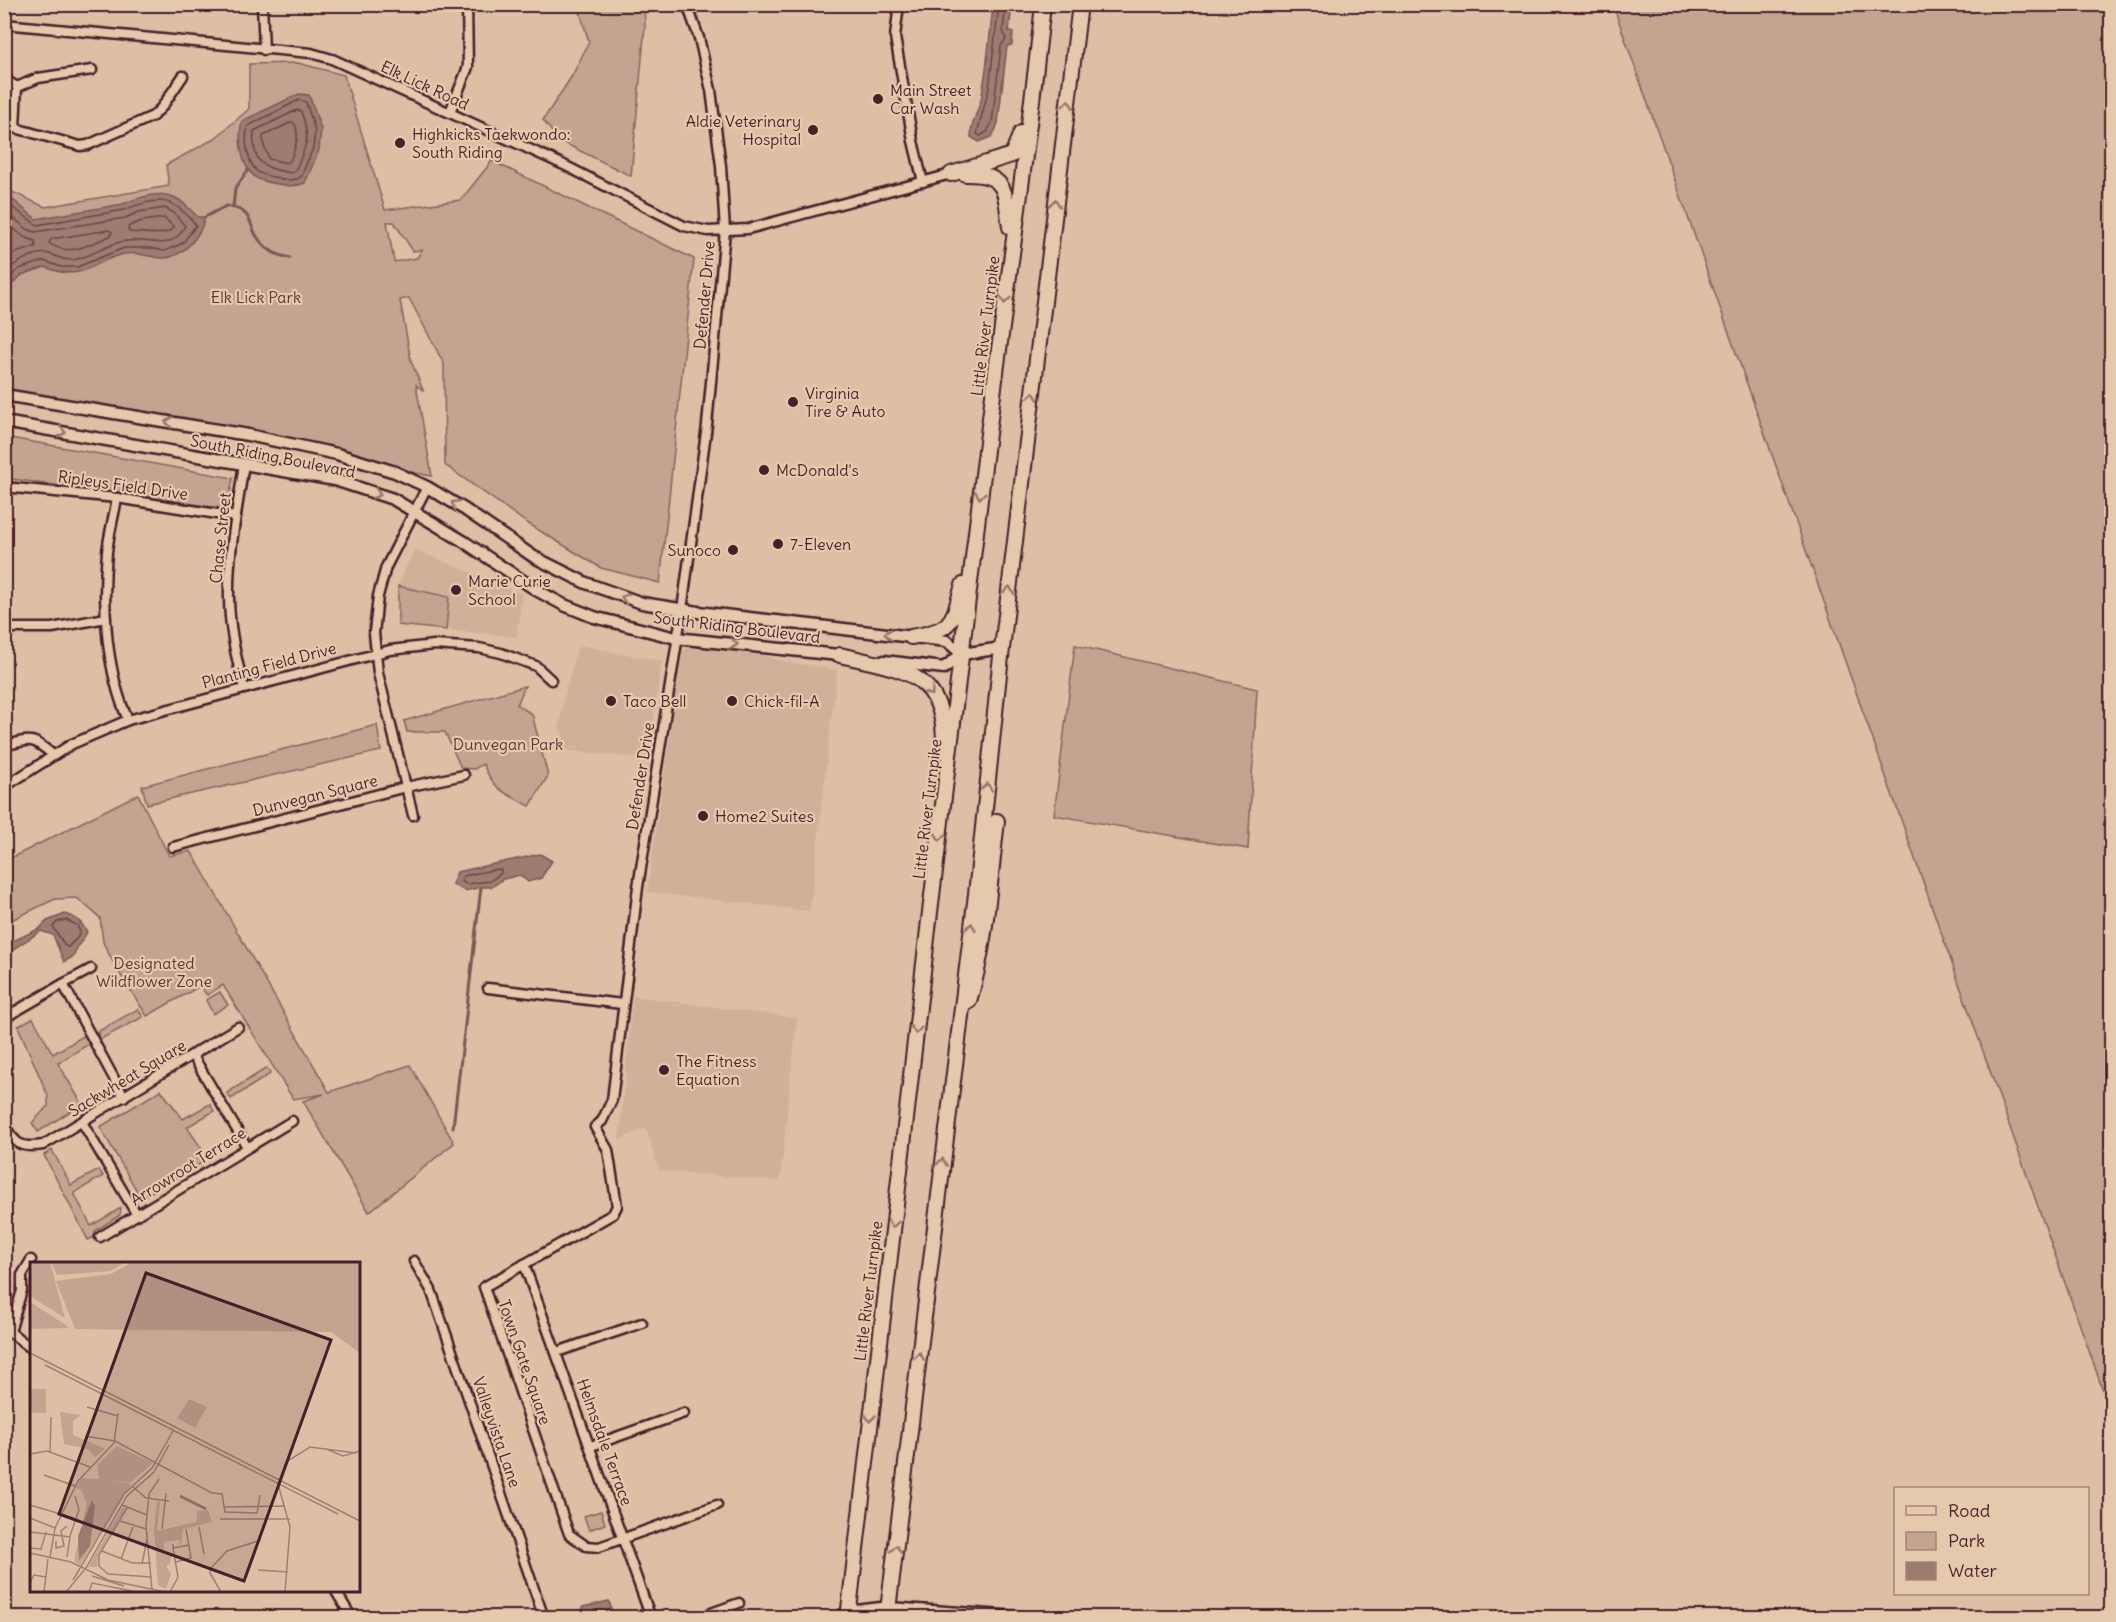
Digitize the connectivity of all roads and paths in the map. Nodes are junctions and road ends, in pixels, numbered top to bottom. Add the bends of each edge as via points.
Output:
1 (262, 4) edge
2 (467, 4) edge
3 (687, 4) edge
4 (899, 4) edge
5 (1043, 4) edge
6 (1080, 4) edge
7 (4, 24) edge
8 (264, 50) junction
9 (92, 70) dead end
10 (183, 76) dead end
11 (4, 79) edge
12 (1035, 86) junction
13 (17, 87) junction
14 (450, 112) junction
15 (15, 128) junction
16 (4, 131) edge
17 (951, 174) junction
18 (923, 182) junction
19 (725, 231) junction
20 (1012, 242) junction
21 (4, 395) edge
22 (4, 422) edge
23 (244, 463) junction
24 (4, 487) edge
25 (427, 487) junction
26 (117, 498) junction
27 (414, 512) junction
28 (236, 517) junction
29 (974, 548) junction
30 (682, 610) junction
31 (106, 618) junction
32 (4, 628) edge
33 (911, 637) junction
34 (676, 638) junction
35 (1002, 648) junction
36 (375, 653) junction
37 (962, 654) junction
38 (840, 655) junction
39 (551, 680) dead end
40 (244, 688) junction
41 (128, 720) junction
42 (4, 746) edge
43 (52, 755) junction
44 (465, 775) dead end
45 (4, 787) edge
46 (406, 787) junction
47 (943, 810) junction
48 (413, 815) dead end
49 (997, 821) dead end
50 (174, 847) dead end
51 (92, 969) dead end
52 (63, 984) junction
53 (488, 988) dead end
54 (622, 1004) junction
55 (4, 1018) edge
56 (238, 1027) dead end
57 (958, 1031) junction
58 (194, 1056) junction
59 (124, 1097) junction
60 (292, 1121) dead end
61 (82, 1122) junction
62 (4, 1125) edge
63 (247, 1148) junction
64 (616, 1209) joint
65 (137, 1215) junction
66 (100, 1237) dead end
67 (31, 1260) dead end
68 (414, 1261) dead end
69 (524, 1264) junction
70 (642, 1323) dead end
71 (7, 1332) edge
72 (30, 1347) edge
73 (557, 1352) junction
74 (684, 1413) dead end
75 (591, 1446) junction
76 (717, 1505) dead end
77 (624, 1538) junction
78 (336, 1592) edge
79 (739, 1603) dead end
80 (888, 1612) edge
81 (706, 1616) edge
82 (845, 1616) edge
83 (352, 1617) edge
84 (544, 1617) edge
85 (651, 1617) edge
86 (697, 1617) edge
87 (1046, 1617) edge

1 - 8 street
2 - 14 street via 468,67
3 - 19 street, Defender Drive via 711,90
4 - 18 street via 895,37
5 - 12 highway, Little River Turnpike
35 -> 6 highway
7 - 8 street, Elk Lick Road
8 - 14 street, Elk Lick Road via 311,53 332,59
9 - 13 street via 38,78
10 - 15 street via 153,116 88,145 80,147
11 - 13 street
12 - 17 highway via 1012,155
12 - 20 highway, Little River Turnpike
13 - 15 street
14 - 19 street, Elk Lick Road via 684,226
15 - 16 street
17 - 18 street, Elk Lick Road
17 - 20 highway via 987,174 1000,183
18 - 19 street, Elk Lick Road via 748,229
19 - 30 street, Defender Drive
20 -> 29 highway, Little River Turnpike
25 -> 21 street, South Riding Boulevard via 395,472 291,443
22 -> 23 street, South Riding Boulevard
23 -> 27 street, South Riding Boulevard via 335,480 393,500
23 - 28 street, Chase Street
24 - 26 street, Ripleys Field Drive
25 - 27 street
30 -> 25 street, South Riding Boulevard via 634,601 561,572
26 - 28 street, Ripleys Field Drive
26 - 31 street via 108,550
27 - 34 street, South Riding Boulevard via 564,605 594,617
27 - 36 street via 381,581 374,618
28 - 40 street, Chase Street via 229,597 233,641
29 - 33 highway via 951,621 938,631
29 - 37 highway, Little River Turnpike
33 -> 30 street, South Riding Boulevard
30 - 34 street, Defender Drive
31 - 32 street via 52,628
31 - 41 street via 114,675
33 - 37 street, South Riding Boulevard via 947,641
34 -> 38 street, South Riding Boulevard
34 - 54 street, Defender Drive
35 - 37 street, South Riding Boulevard
57 -> 35 highway
36 - 39 street, Planting Field Drive via 412,646 479,648 536,666
36 - 40 street, Planting Field Drive
36 - 46 street
37 - 38 street, South Riding Boulevard via 944,668
37 - 47 highway, Little River Turnpike
38 -> 47 highway via 906,672 934,695 944,724
40 - 41 street, Planting Field Drive
41 - 43 street, Planting Field Drive
42 - 43 street via 36,741
43 - 45 street, Planting Field Drive
44 - 46 street, Dunvegan Square
46 - 48 street
46 - 50 street, Dunvegan Square
47 -> 82 highway, Little River Turnpike
49 - 57 highway via 975,977
51 - 52 street
52 - 55 street
52 - 59 street
53 - 54 street
54 - 64 street, Defender Drive via 612,1100 595,1127 611,1159
56 - 58 street, Sackwheat Square
80 -> 57 highway
58 - 59 street, Sackwheat Square
58 - 63 street
59 - 61 street, Sackwheat Square
60 - 63 street, Arrowroot Terrace
61 - 62 street, Sackwheat Square via 43,1145 28,1148 14,1141
61 - 65 street
63 - 65 street, Arrowroot Terrace
64 - 69 street, Town Gate Square
65 - 66 street, Arrowroot Terrace
67 - 71 street via 22,1275 22,1290
68 - 84 street, Valleyvista Lane via 433,1296
69 - 73 street, Helmsdale Terrace
69 - 77 street, Town Gate Square via 484,1287 566,1527 574,1539 586,1546 599,1547
70 - 73 street
71 - 72 street
73 - 75 street, Helmsdale Terrace
74 - 75 street
75 - 77 street, Helmsdale Terrace
76 - 77 street
77 - 85 street, Helmsdale Terrace
78 - 83 street
79 - 81 street
80 - 82 street
80 - 87 street
81 - 86 street

